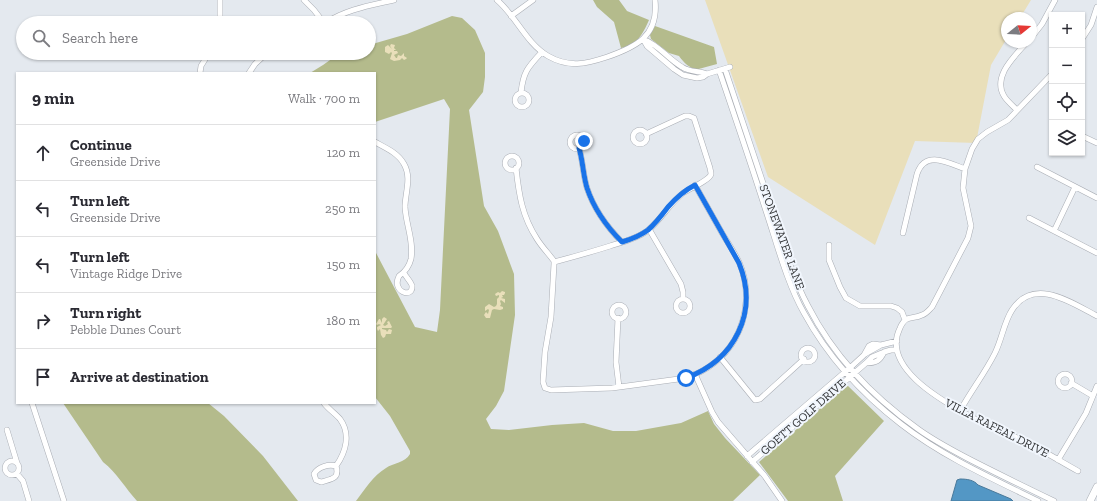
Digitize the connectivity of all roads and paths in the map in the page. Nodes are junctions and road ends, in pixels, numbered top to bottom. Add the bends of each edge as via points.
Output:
1 (220, 0) edge
2 (304, 0) edge
3 (394, 0) edge
4 (497, 0) edge
5 (533, 0) edge
6 (655, 0) edge
7 (1055, 0) edge
8 (1097, 7) edge
9 (220, 16) edge
10 (319, 16) edge
11 (337, 16) edge
12 (511, 16) junction
13 (1037, 30) edge
14 (1085, 34) edge
15 (643, 39) junction
16 (1022, 48) edge
17 (542, 52) junction
18 (205, 60) edge
19 (259, 60) edge
20 (719, 70) junction
21 (200, 72) edge
22 (249, 72) edge
23 (1049, 77) edge
24 (521, 93) dead end
25 (1017, 110) junction
26 (646, 134) dead end
27 (1085, 137) edge
28 (376, 143) edge
29 (1097, 143) edge
30 (579, 148) dead end
31 (1037, 167) dead end
32 (516, 168) dead end
33 (965, 169) junction
34 (695, 185) junction
35 (1075, 187) junction
36 (1097, 198) edge
37 (1029, 218) dead end
38 (649, 229) junction
39 (1054, 231) junction
40 (903, 233) dead end
41 (622, 242) junction
42 (829, 245) dead end
43 (1097, 252) edge
44 (554, 262) junction
45 (404, 273) dead end
46 (683, 298) dead end
47 (1097, 316) edge
48 (618, 318) dead end
49 (905, 320) junction
50 (897, 341) junction
51 (897, 350) junction
52 (720, 357) junction
53 (804, 359) dead end
54 (850, 368) junction
55 (845, 372) junction
56 (855, 372) junction
57 (695, 374) junction
58 (849, 377) junction
59 (1071, 383) dead end
60 (1097, 386) edge
61 (619, 387) junction
62 (1093, 396) junction
63 (32, 404) edge
64 (325, 404) edge
65 (960, 411) junction
66 (7, 430) dead end
67 (747, 456) junction
68 (1058, 460) junction
69 (752, 462) junction
70 (17, 463) junction
71 (336, 466) junction
72 (1078, 471) dead end
73 (17, 474) junction
74 (1097, 487) edge
75 (29, 501) edge
76 (64, 501) edge
77 (782, 501) edge
78 (1038, 501) edge
79 (1054, 501) edge
80 (1090, 501) edge

1 - 9 street
2 - 10 street
3 - 11 street
4 - 12 street
5 - 12 street
6 - 15 street via 656,9 652,24
7 - 13 street
8 - 14 street
12 - 17 street
15 - 17 street via 626,51 580,64 560,61
15 - 20 street via 651,42 686,69 707,74
16 - 25 street via 1001,78 1004,96
17 - 24 street via 526,72
18 - 21 street
19 - 22 street
20 - 54 street, STONEWATER LANE via 728,68 785,251 808,306
20 - 55 street, STONEWATER LANE via 796,296 804,314
23 - 25 street
25 - 33 street via 1008,120 978,139
26 - 34 street via 685,116 694,118 711,174
27 - 29 street
28 - 45 street via 396,154 408,173 405,208 412,253
30 - 41 street via 587,187 595,205 603,220
31 - 35 street
32 - 44 street via 519,196 529,226
33 - 40 street via 940,159 932,159 920,167
33 - 49 street via 963,188 971,226 968,238 932,307 923,315
34 - 38 street via 675,200
34 - 52 street via 739,263 746,289 742,324 732,343
35 - 36 street
35 - 39 street
37 - 39 street
38 - 41 street
38 - 46 street via 681,284
39 - 43 street
41 - 44 street
42 - 49 street via 829,260 846,298 860,306 897,308
44 - 61 street via 544,387 548,390
47 - 65 street via 1050,294 1041,293 1021,301 1012,310 995,353
48 - 61 street via 616,362
49 - 50 street, VILLA RAFEAL DRIVE via 900,326
50 - 51 street, VILLA RAFEAL DRIVE
50 - 54 street, GOETT GOLF DRIVE via 881,345 864,355
51 - 56 street, GOETT GOLF DRIVE via 872,357
51 - 65 street, VILLA RAFEAL DRIVE via 902,363 910,373 930,391
52 - 53 street via 755,400 760,399
52 - 57 street
54 - 55 street, GOETT GOLF DRIVE
54 - 56 street, STONEWATER LANE
55 - 58 street, STONEWATER LANE
55 - 67 street, GOETT GOLF DRIVE
56 - 58 street, GOETT GOLF DRIVE
56 - 79 street, STONEWATER LANE via 885,403 924,433 994,472
57 - 61 street via 686,378
57 - 67 street via 716,418
58 - 69 street, GOETT GOLF DRIVE
58 - 78 street, STONEWATER LANE via 878,405 918,436 957,460
59 - 62 street
60 - 62 street
62 - 68 street via 1082,421
63 - 76 street
64 - 71 street via 341,420 346,431 346,448
65 - 68 street, VILLA RAFEAL DRIVE
66 - 70 street
67 - 69 street
68 - 72 street, VILLA RAFEAL DRIVE
69 - 77 street
70 - 73 street
70 - 73 street via 9,462 5,467 8,474
71 - 71 street via 319,468 314,474 316,480 321,482 334,478 337,474
73 - 75 street via 23,481
74 - 80 main road

